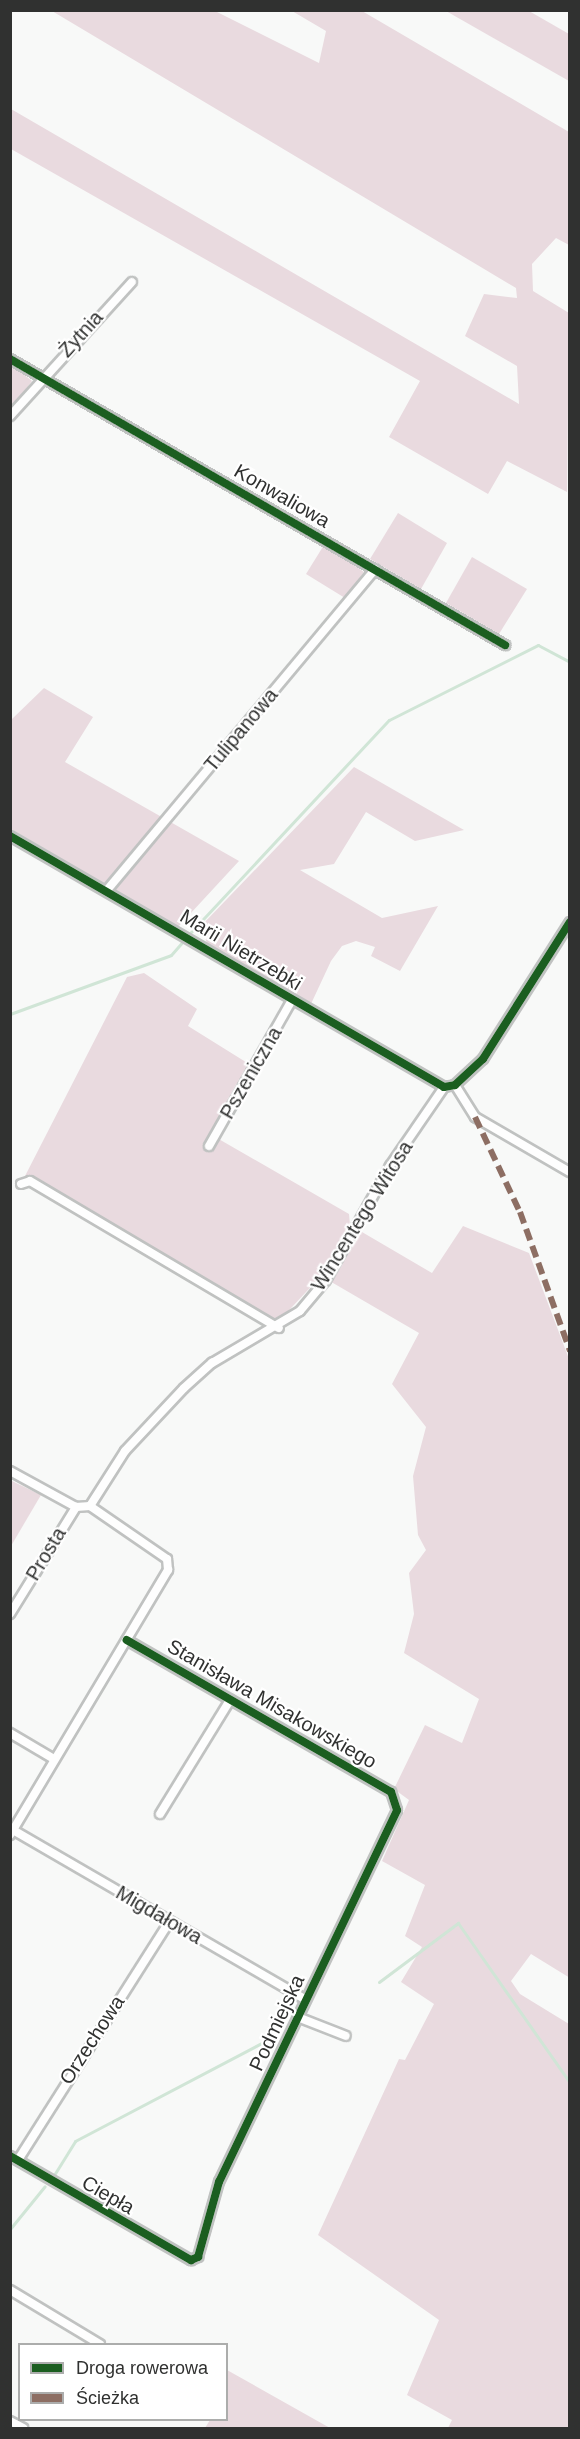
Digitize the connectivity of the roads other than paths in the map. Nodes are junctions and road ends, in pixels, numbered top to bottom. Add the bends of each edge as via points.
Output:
1 (132, 282) dead end
2 (10, 359) edge
3 (42, 378) junction
4 (10, 416) edge
5 (375, 569) junction
6 (505, 645) dead end
7 (10, 836) edge
8 (107, 890) junction
9 (570, 922) edge
10 (292, 1000) junction
11 (455, 1085) junction
12 (444, 1087) junction
13 (208, 1146) dead end
14 (570, 1172) edge
15 (21, 1184) dead end
16 (279, 1328) junction
17 (10, 1471) edge
18 (90, 1506) junction
19 (76, 1507) junction
20 (10, 1614) edge
21 (128, 1640) junction
22 (230, 1700) junction
23 (10, 1733) edge
24 (54, 1759) junction
25 (397, 1800) joint
26 (159, 1814) dead end
27 (12, 1832) edge
28 (169, 1922) junction
29 (305, 2000) junction
30 (300, 2018) junction
31 (346, 2036) dead end
32 (14, 2158) edge
33 (191, 2260) joint
34 (10, 2290) edge
35 (98, 2343) edge
36 (10, 2421) edge
37 (22, 2428) edge

1 - 3 street, Żytnia
2 - 3 street, Konwaliowa
3 - 4 street, Żytnia
3 - 5 street, Konwaliowa
5 - 6 street, Konwaliowa
5 - 8 street, Tulipanowa
7 - 8 street, Marii Nietrzebki
8 - 10 street, Marii Nietrzebki
9 - 11 street via 516,1015 483,1059
10 - 12 street, Marii Nietrzebki
10 - 13 street, Pszeniczna
11 - 12 street
11 - 14 street via 475,1117
12 - 16 street, Wincentego Witosa via 390,1166 326,1280
15 - 16 street via 30,1181
16 - 18 street, Wincentego Witosa via 212,1363 184,1388 125,1451
17 - 19 street
18 - 19 street, Prosta
18 - 21 street via 169,1566
19 - 20 street, Prosta
21 - 22 street, Stanisława Misakowskiego
21 - 24 street
22 - 25 street, Stanisława Misakowskiego
22 - 26 street, Stanisława Misakowskiego
23 - 24 street
24 - 27 street
25 - 29 street, Podmiejska via 382,1851
27 - 28 street, Migdałowa
28 - 29 street, Migdałowa
28 - 32 street, Orzechowa
29 - 30 street, Podmiejska
30 - 31 street
30 - 33 street, Podmiejska via 227,2164 203,2248
32 - 33 street, Ciepła
34 - 35 street
36 - 37 street

